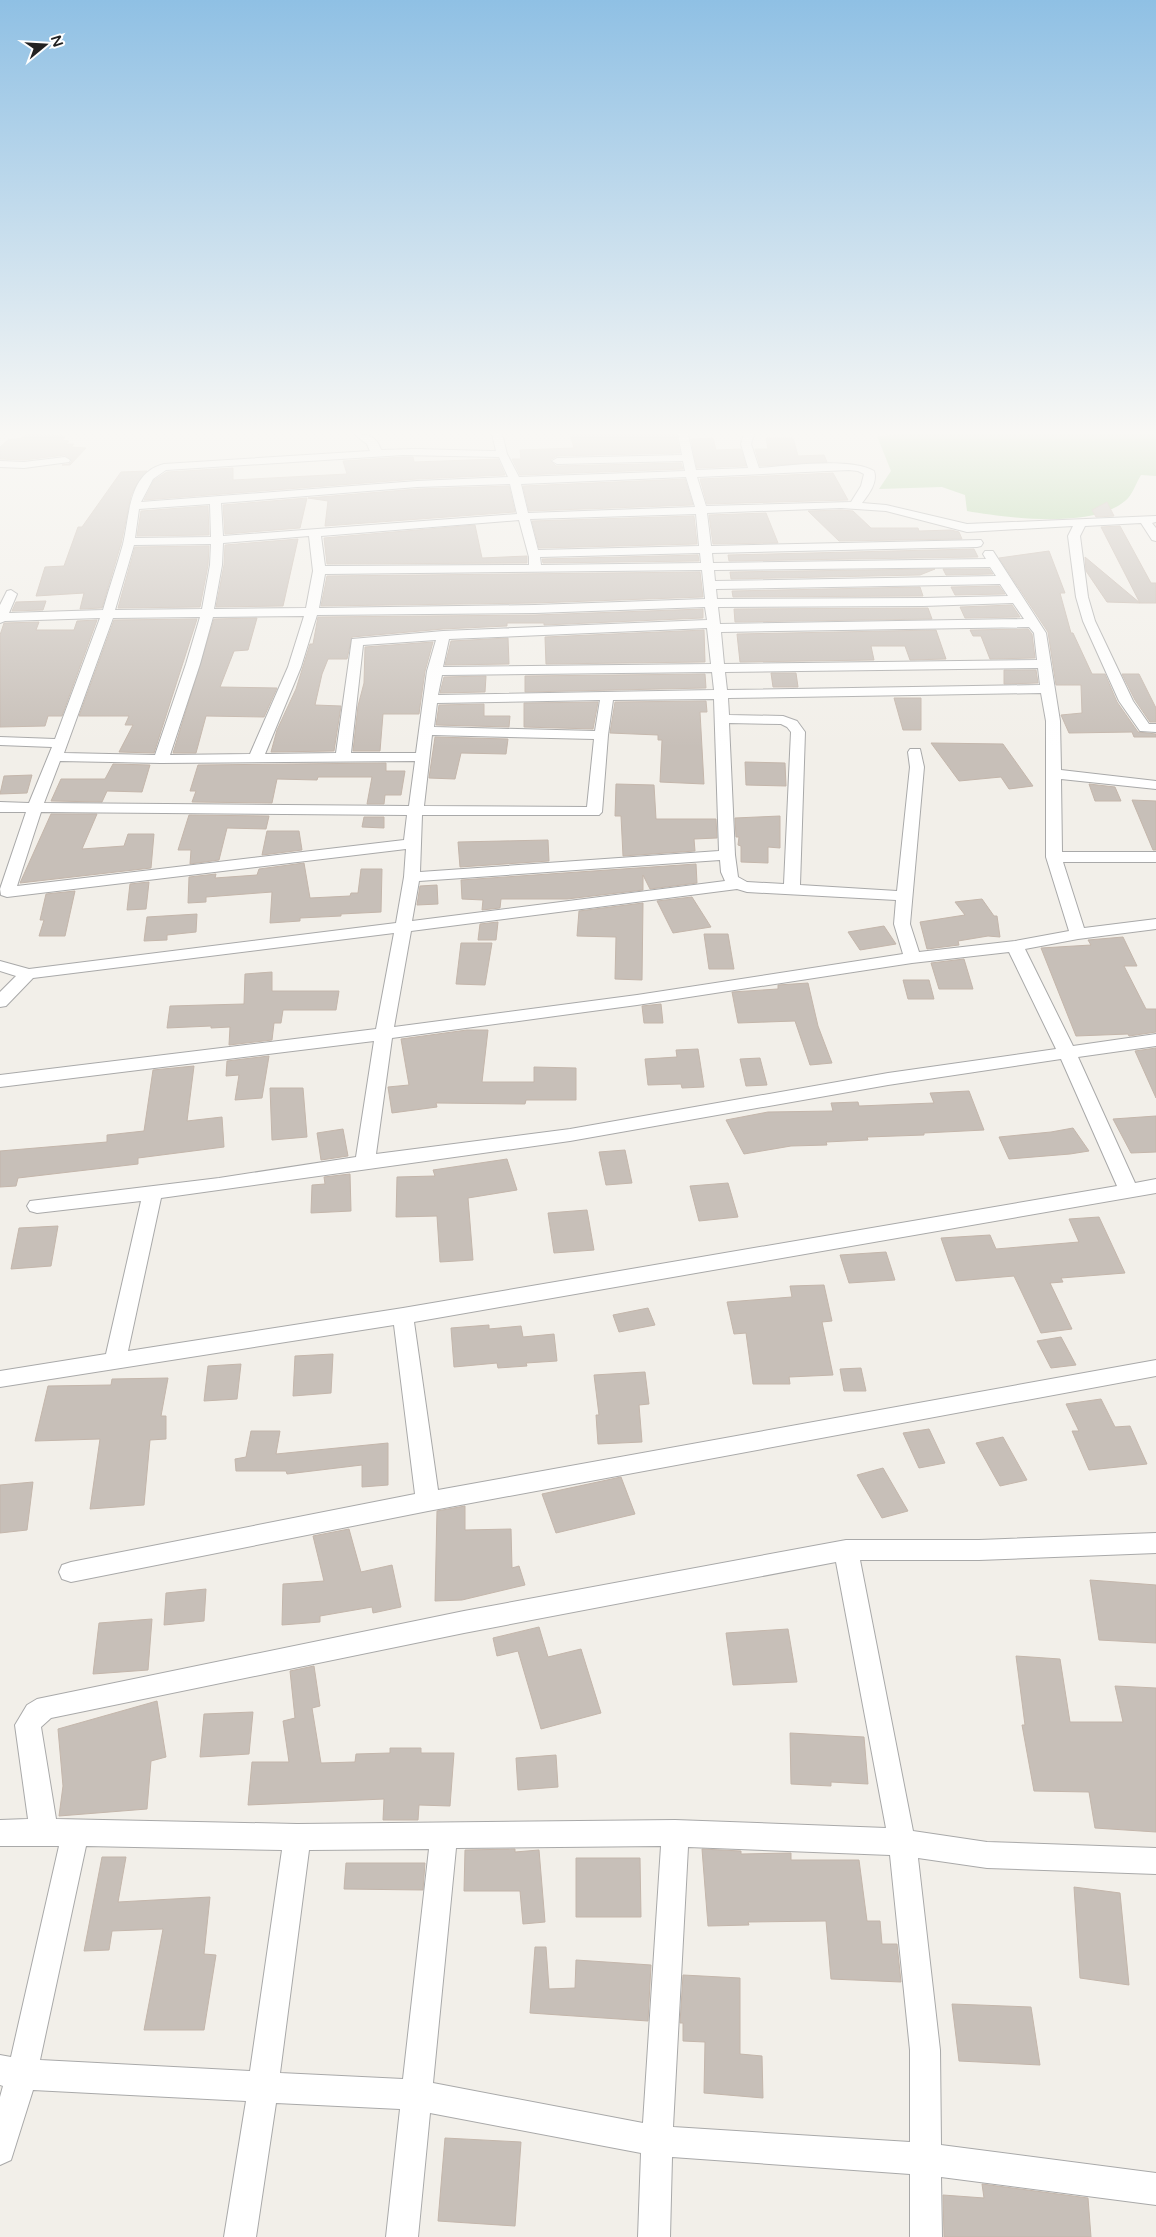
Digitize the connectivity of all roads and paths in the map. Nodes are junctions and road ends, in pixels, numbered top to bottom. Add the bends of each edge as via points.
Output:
1 (130, 538) edge
2 (240, 538) edge
3 (315, 538) edge
4 (528, 538) edge
5 (705, 538) edge
6 (974, 538) edge
7 (1074, 538) edge
8 (218, 540) junction
9 (129, 542) junction
10 (977, 543) junction
11 (706, 549) junction
12 (532, 554) junction
13 (996, 563) junction
14 (708, 567) junction
15 (319, 570) junction
16 (536, 570) junction
17 (1004, 580) junction
18 (710, 585) junction
19 (11, 594) dead end
20 (1017, 600) junction
21 (712, 603) junction
22 (311, 611) junction
23 (208, 613) junction
24 (108, 614) junction
25 (0, 618) edge
26 (1033, 623) junction
27 (714, 626) junction
28 (443, 635) junction
29 (1044, 664) junction
30 (718, 669) junction
31 (434, 672) junction
32 (1047, 689) junction
33 (721, 694) junction
34 (607, 698) junction
35 (431, 699) junction
36 (722, 719) junction
37 (1156, 728) edge
38 (425, 731) junction
39 (601, 735) junction
40 (0, 741) edge
41 (60, 743) junction
42 (915, 752) dead end
43 (55, 757) junction
44 (256, 757) junction
45 (343, 757) junction
46 (424, 757) junction
47 (161, 759) junction
48 (1053, 774) junction
49 (1156, 785) edge
50 (35, 806) junction
51 (0, 807) edge
52 (416, 811) junction
53 (727, 855) junction
54 (1156, 857) edge
55 (1054, 858) junction
56 (412, 877) junction
57 (735, 884) junction
58 (792, 889) junction
59 (905, 896) junction
60 (1156, 924) edge
61 (403, 926) junction
62 (1078, 934) junction
63 (1015, 946) junction
64 (912, 958) junction
65 (0, 966) edge
66 (28, 974) junction
67 (0, 1002) edge
68 (384, 1034) junction
69 (1156, 1040) edge
70 (1067, 1053) junction
71 (0, 1081) edge
72 (365, 1162) junction
73 (1156, 1186) edge
74 (1129, 1191) junction
75 (152, 1194) junction
76 (37, 1206) dead end
77 (403, 1316) junction
78 (115, 1362) junction
79 (1156, 1368) edge
80 (0, 1379) edge
81 (428, 1501) junction
82 (1156, 1543) edge
83 (846, 1550) junction
84 (70, 1572) dead end
85 (44, 1832) junction
86 (75, 1833) junction
87 (675, 1833) junction
88 (0, 1834) edge
89 (444, 1835) junction
90 (297, 1837) junction
91 (902, 1842) junction
92 (1156, 1862) edge
93 (11, 2072) edge
94 (263, 2087) junction
95 (418, 2095) junction
96 (657, 2141) junction
97 (0, 2149) edge
98 (925, 2159) junction
99 (1156, 2189) edge
100 (240, 2237) edge
101 (402, 2237) edge
102 (654, 2237) edge
103 (926, 2237) edge

1 - 9 street
2 - 8 street
3 - 15 street
4 - 12 street
5 - 11 street
6 - 10 street
7 - 37 street via 1082,597 1089,621 1126,701 1145,728
8 - 9 street
8 - 23 street
9 - 24 street
10 - 11 street
10 - 13 street
11 - 12 street
11 - 14 street
12 - 16 street
13 - 14 street
13 - 17 street
14 - 16 street
14 - 18 street
15 - 16 street
15 - 22 street
17 - 18 street
17 - 20 street
18 - 21 street
19 - 25 street
20 - 21 street
20 - 26 street
21 - 22 street
21 - 27 street
22 - 23 street
22 - 44 street via 296,664
23 - 24 street
23 - 47 street
24 - 25 street
24 - 41 street
26 - 27 street
26 - 29 street via 1040,633
27 - 28 street
27 - 30 street
28 - 31 street
28 - 45 street via 357,642
29 - 30 street
29 - 32 street
30 - 31 street
30 - 33 street
31 - 35 street
32 - 33 street
32 - 48 street via 1054,721
33 - 34 street
33 - 36 street
34 - 35 street
34 - 39 street
35 - 38 street
36 - 53 street
36 - 58 street via 783,720 798,732
38 - 39 street
38 - 46 street
39 - 52 street via 594,812
40 - 41 street
41 - 43 street
42 - 59 street via 917,766
43 - 47 street
43 - 50 street
44 - 45 street
44 - 47 street
45 - 46 street
46 - 52 street
48 - 49 street
48 - 55 street
50 - 51 street
50 - 52 street
50 - 52 street via 7,892 411,844
52 - 56 street
53 - 56 street
53 - 57 street via 730,880
54 - 55 street
55 - 62 street
56 - 61 street
57 - 58 street
57 - 61 street
58 - 59 street
59 - 64 street via 902,924
60 - 62 street
61 - 66 street
61 - 68 street
62 - 63 street
63 - 64 street
63 - 70 street
64 - 68 street
65 - 66 street
66 - 67 street
68 - 71 street
68 - 72 street
69 - 70 street
70 - 72 street via 888,1079 570,1135
70 - 74 street
72 - 75 street
73 - 74 street
74 - 77 street
75 - 76 street
75 - 78 street
77 - 78 street
77 - 81 street
78 - 80 street
79 - 81 street
81 - 84 street
82 - 83 street via 979,1550
83 - 85 street via 464,1622 46,1707 36,1713 28,1725
83 - 91 street
85 - 86 street
85 - 88 street
86 - 90 street
86 - 93 street
87 - 89 street
87 - 91 street
87 - 96 street
89 - 90 street
89 - 95 street
90 - 94 street
91 - 92 street via 987,1855
91 - 98 street via 925,2050
93 - 94 street
93 - 97 street
94 - 95 street
94 - 100 street
95 - 96 street
95 - 101 street
96 - 98 street
96 - 102 street
98 - 99 street
98 - 103 street

